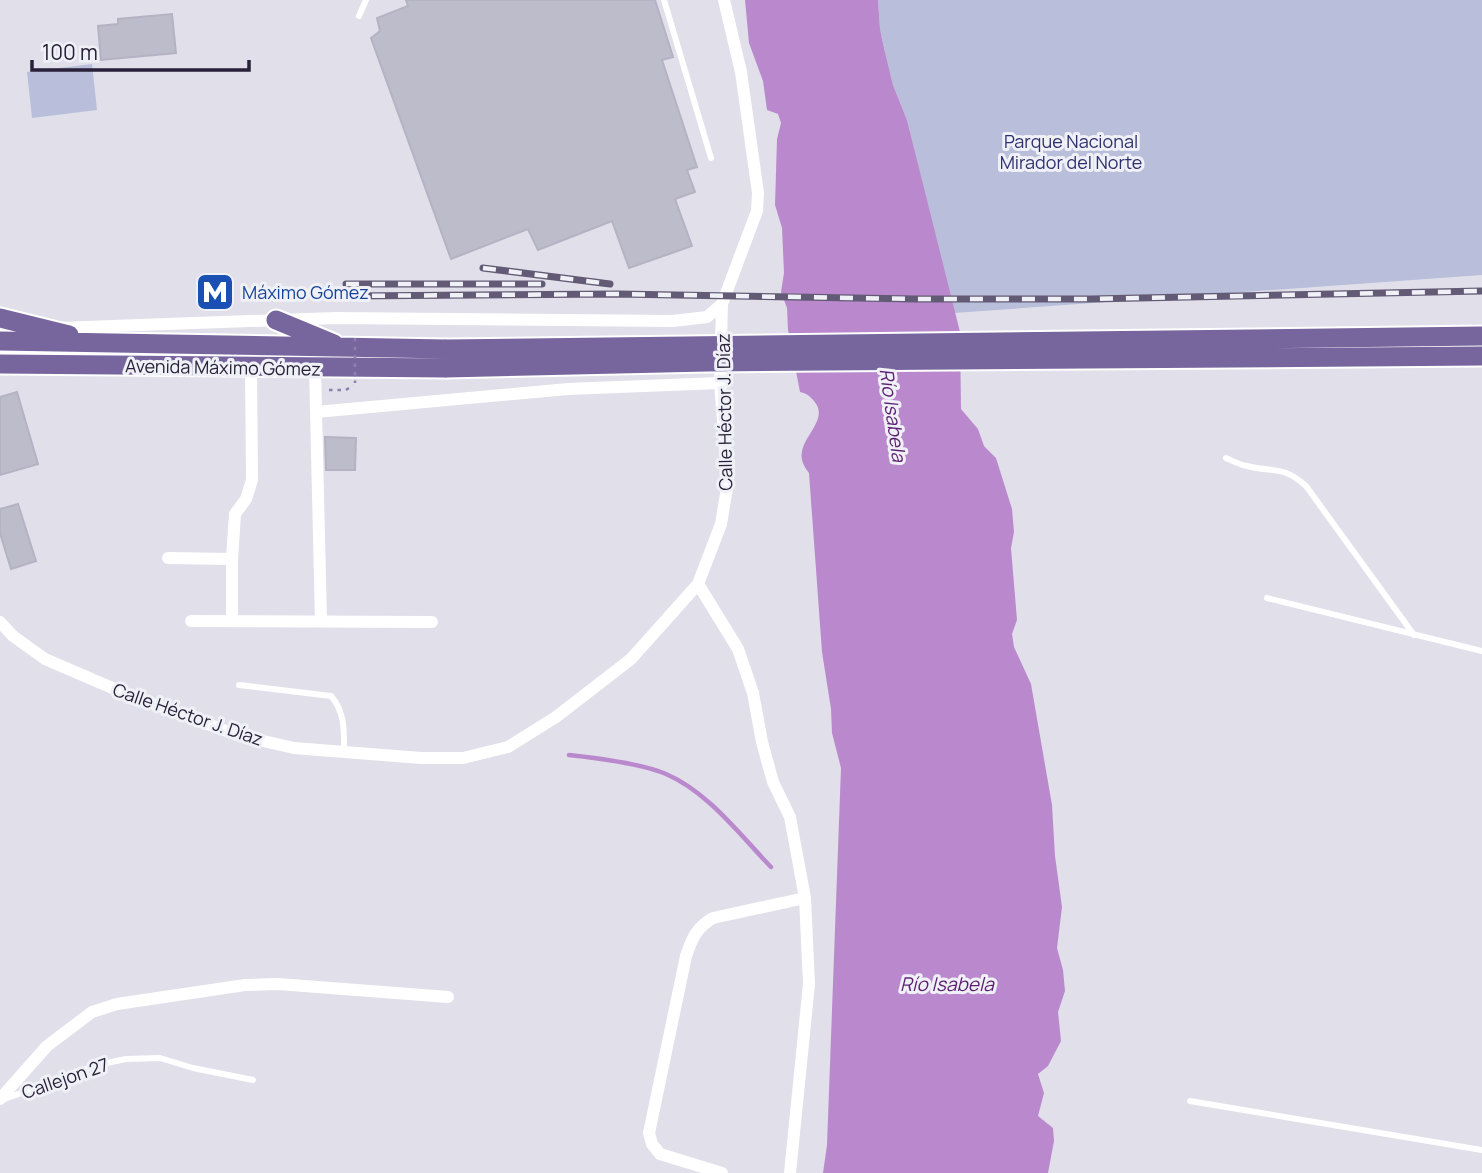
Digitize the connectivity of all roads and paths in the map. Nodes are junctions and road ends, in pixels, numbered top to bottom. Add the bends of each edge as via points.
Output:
1 (366, 0) edge
2 (664, 0) edge
3 (724, 0) edge
4 (359, 16) dead end
5 (711, 158) dead end
6 (722, 304) junction
7 (0, 318) edge
8 (276, 320) junction
9 (44, 328) junction
10 (1482, 336) edge
11 (0, 341) edge
12 (100, 343) junction
13 (350, 343) junction
14 (1482, 356) edge
15 (446, 358) junction
16 (0, 364) edge
17 (250, 368) junction
18 (315, 368) junction
19 (720, 383) junction
20 (316, 391) junction
21 (316, 412) junction
22 (1226, 458) dead end
23 (168, 558) dead end
24 (232, 559) junction
25 (698, 584) junction
26 (1267, 598) dead end
27 (191, 621) dead end
28 (232, 621) junction
29 (321, 621) junction
30 (0, 622) edge
31 (432, 622) dead end
32 (1414, 635) junction
33 (1482, 651) edge
34 (239, 685) dead end
35 (344, 753) junction
36 (805, 898) junction
37 (448, 997) dead end
38 (253, 1080) dead end
39 (0, 1100) edge
40 (1190, 1101) dead end
41 (1482, 1150) edge
42 (722, 1173) edge
43 (790, 1173) edge

1 - 4 lane
2 - 5 lane
3 - 6 street, Calle Héctor J. Díaz via 741,72 758,193 757,211
6 - 8 street via 707,317 673,321
6 - 19 street, Calle Héctor J. Díaz
7 - 9 main road
8 - 9 street
8 - 13 main road
9 - 12 main road
10 - 15 main road, bridge
11 - 12 main road, Avenida Máximo Gómez
12 - 13 main road, Avenida Máximo Gómez
13 - 15 main road, Avenida Máximo Gómez
13 - 20 path, bridge via 355,383 346,390
14 - 15 main road, bridge via 734,362
15 - 18 main road, Avenida Máximo Gómez
16 - 17 main road, Avenida Máximo Gómez
17 - 18 main road, Avenida Máximo Gómez
17 - 24 street via 252,480 235,514
18 - 20 street
19 - 21 street via 568,389
19 - 25 street, Calle Héctor J. Díaz via 729,482 721,524
20 - 21 street
21 - 29 street
22 - 32 lane via 1246,466 1281,470 1306,486
23 - 24 street
24 - 28 street
25 - 35 street, Calle Héctor J. Díaz via 631,659 556,717 508,747 463,758
25 - 36 street via 738,649 754,694 773,782 790,817
26 - 32 lane
27 - 28 street
28 - 29 street
29 - 31 street
30 - 35 street, Calle Héctor J. Díaz via 45,659 124,693 237,735
32 - 33 lane
34 - 35 lane via 331,696 343,718
36 - 42 street via 713,918 693,936 686,956 649,1133 660,1154
36 - 43 street via 809,984
37 - 39 street via 245,985 117,1004 92,1012 47,1046
38 - 39 lane, Callejon 27 via 160,1058 127,1059 97,1065
40 - 41 lane

